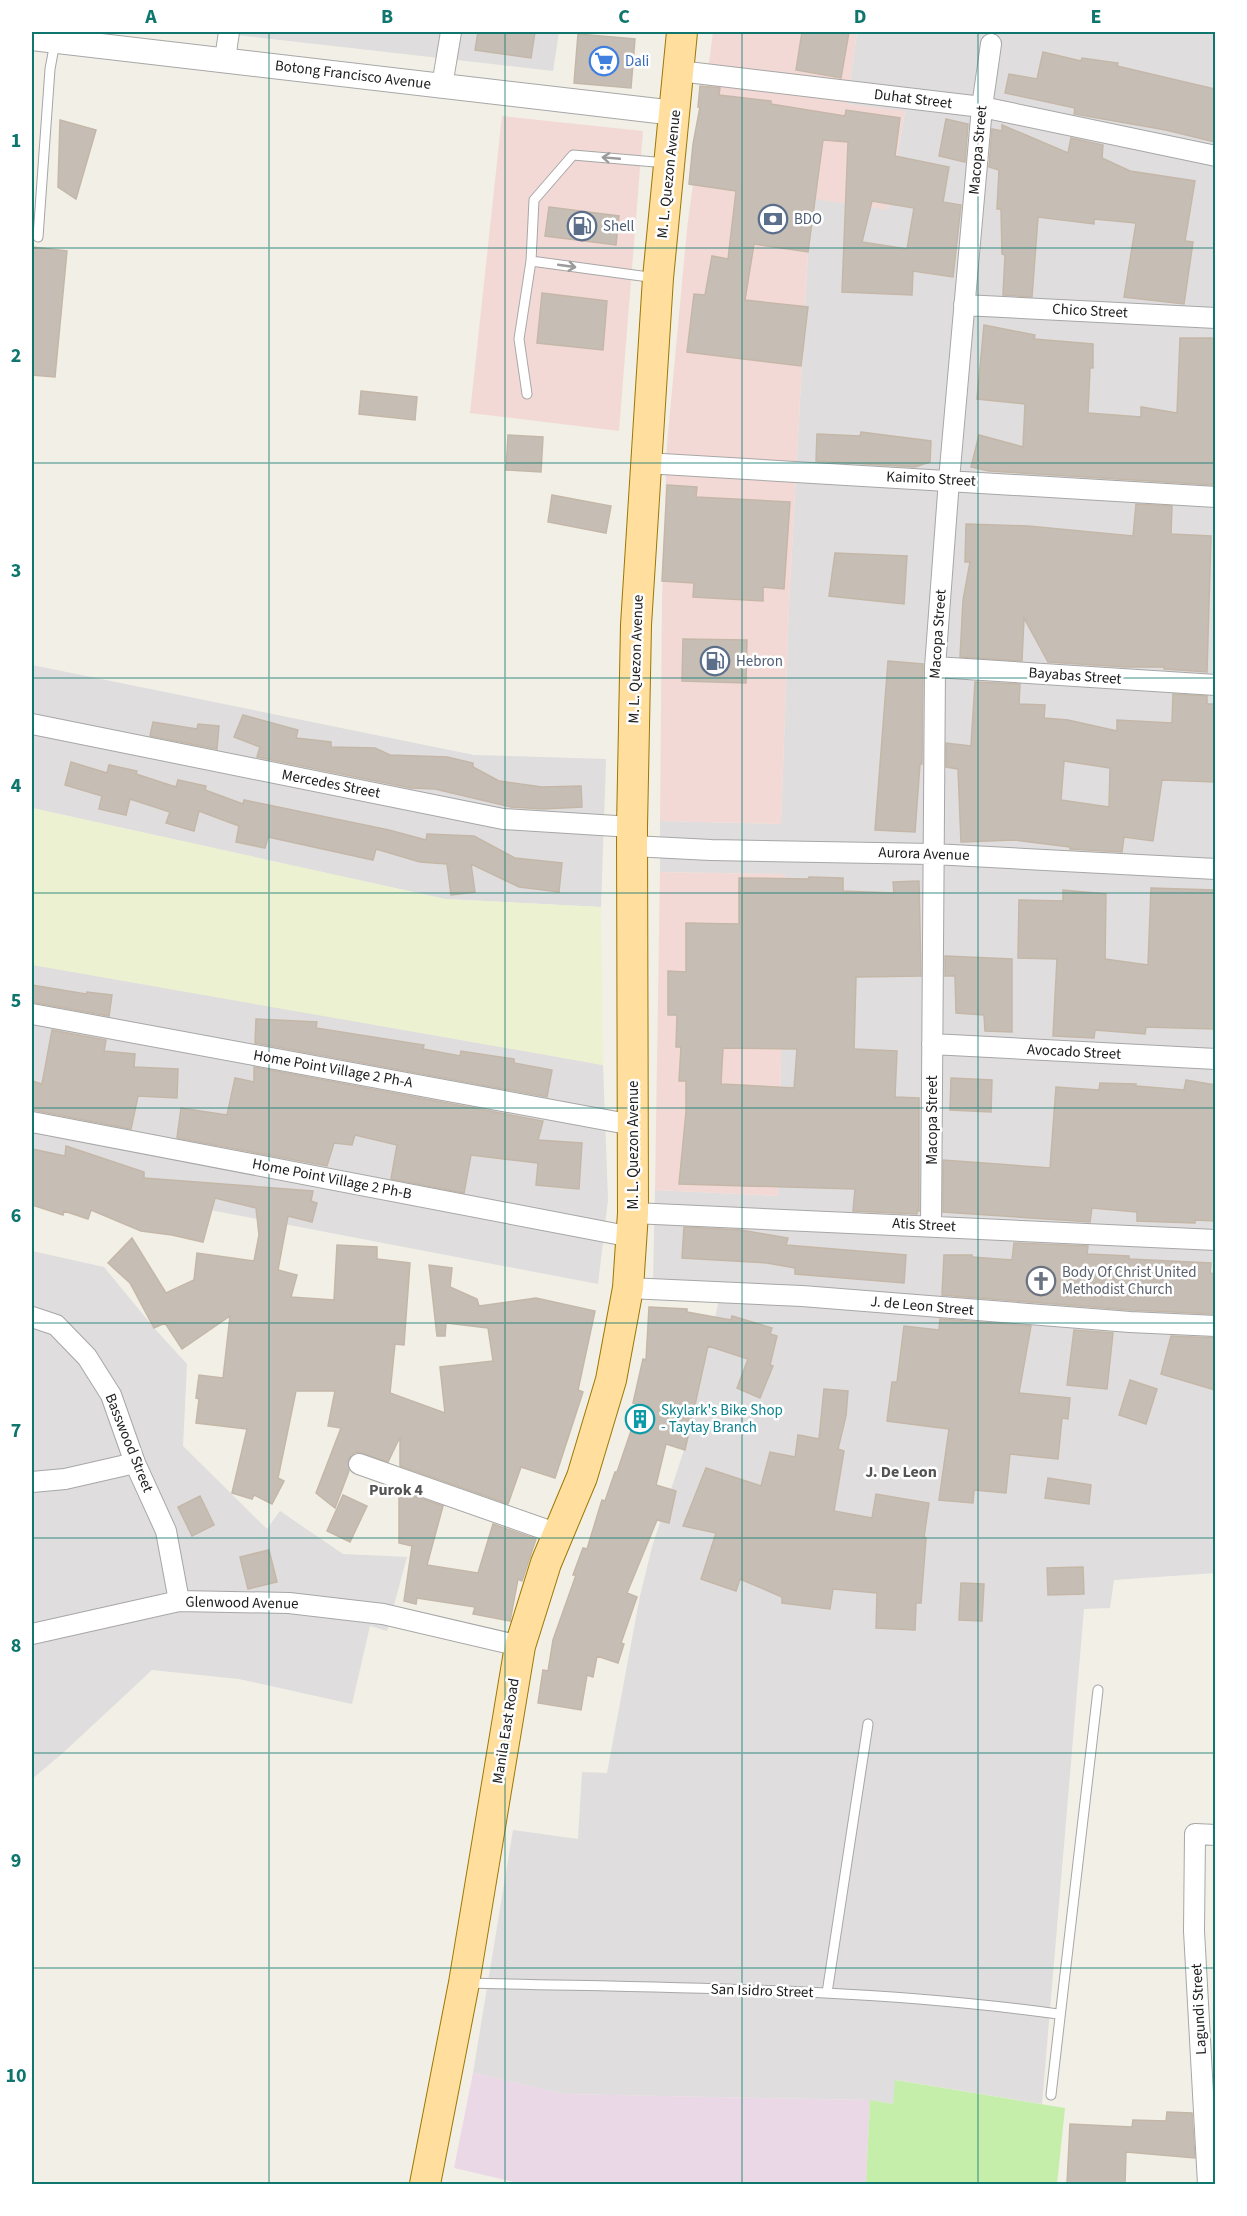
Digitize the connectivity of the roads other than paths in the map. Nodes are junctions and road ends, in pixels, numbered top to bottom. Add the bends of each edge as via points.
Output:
1 (229, 32) edge
2 (451, 32) edge
3 (682, 32) edge
4 (43, 39) edge
5 (991, 44) dead end
6 (225, 59) junction
7 (679, 71) junction
8 (442, 86) junction
9 (982, 107) junction
10 (675, 112) junction
11 (1215, 156) edge
12 (669, 163) junction
13 (38, 237) dead end
14 (531, 261) junction
15 (658, 278) junction
16 (964, 305) junction
17 (1215, 318) edge
18 (527, 394) dead end
19 (645, 463) junction
20 (949, 480) junction
21 (1215, 497) edge
22 (935, 668) junction
23 (1215, 685) edge
24 (32, 724) edge
25 (632, 836) junction
26 (933, 854) junction
27 (1215, 869) edge
28 (32, 1014) edge
29 (932, 1044) junction
30 (1215, 1059) edge
31 (32, 1122) edge
32 (633, 1125) junction
33 (632, 1225) junction
34 (931, 1226) junction
35 (1215, 1240) edge
36 (628, 1288) junction
37 (32, 1317) edge
38 (1215, 1326) edge
39 (135, 1463) junction
40 (359, 1464) dead end
41 (32, 1482) edge
42 (558, 1534) junction
43 (179, 1601) junction
44 (32, 1634) edge
45 (520, 1646) junction
46 (1098, 1690) dead end
47 (868, 1724) dead end
48 (1215, 1835) edge
49 (464, 1983) junction
50 (827, 1993) junction
51 (1058, 2014) junction
52 (1051, 2095) dead end
53 (1210, 2110) edge
54 (425, 2184) edge
55 (1208, 2184) edge

1 - 6 street
2 - 8 street
3 - 7 main road, M. L. Quezon Avenue
4 - 6 street, Botong Francisco Avenue
4 - 13 lane via 50,69
5 - 9 street, Macopa Street
6 - 8 street, Botong Francisco Avenue
7 - 9 street, Duhat Street
7 - 10 main road, M. L. Quezon Avenue
8 - 10 street, Botong Francisco Avenue
9 - 11 street, Duhat Street
9 - 16 street, Macopa Street
10 - 12 main road, M. L. Quezon Avenue
12 -> 14 lane via 573,155 534,200
12 - 15 main road, M. L. Quezon Avenue
14 -> 15 lane
14 - 18 lane via 519,339
15 - 19 main road, M. L. Quezon Avenue
16 - 17 street, Chico Street
16 - 20 street, Macopa Street
19 - 20 street, Kaimito Street
19 - 25 main road, M. L. Quezon Avenue via 636,626
20 - 21 street, Kaimito Street
20 - 22 street, Macopa Street
22 - 23 street, Bayabas Street
22 - 26 street, Macopa Street
24 - 25 street, Mercedes Street via 503,819
25 - 26 street, Aurora Avenue via 711,850
25 - 32 main road, M. L. Quezon Avenue
26 - 27 street, Aurora Avenue
26 - 29 street, Macopa Street
28 - 32 street, Home Point Village 2 Ph-A
29 - 30 street, Avocado Street
29 - 34 street, Macopa Street
31 - 33 street, Home Point Village 2 Ph-B
32 - 33 main road, M. L. Quezon Avenue
33 - 34 street, Atis Street
33 - 36 main road, M. L. Quezon Avenue
34 - 35 street, Atis Street
36 - 38 street, J. de Leon Street via 802,1296
36 - 42 main road, Manila East Road via 611,1380 582,1477
37 - 39 street, Basswood Street via 56,1325 87,1357 111,1395
39 - 41 street via 65,1479
39 - 43 street, Basswood Street via 166,1531
40 - 42 street
42 - 45 main road, Manila East Road
43 - 44 street, Glenwood Avenue
43 - 45 street, Glenwood Avenue via 289,1603 383,1614
45 - 49 main road, Manila East Road
46 - 51 lane
47 - 50 lane
48 - 53 street, Lagundi Street via 1195,1834 1194,1931
49 - 50 lane, San Isidro Street
49 - 54 main road, Manila East Road
50 - 51 lane, San Isidro Street via 931,1999
51 - 52 lane
53 - 55 street, Lagundi Street

